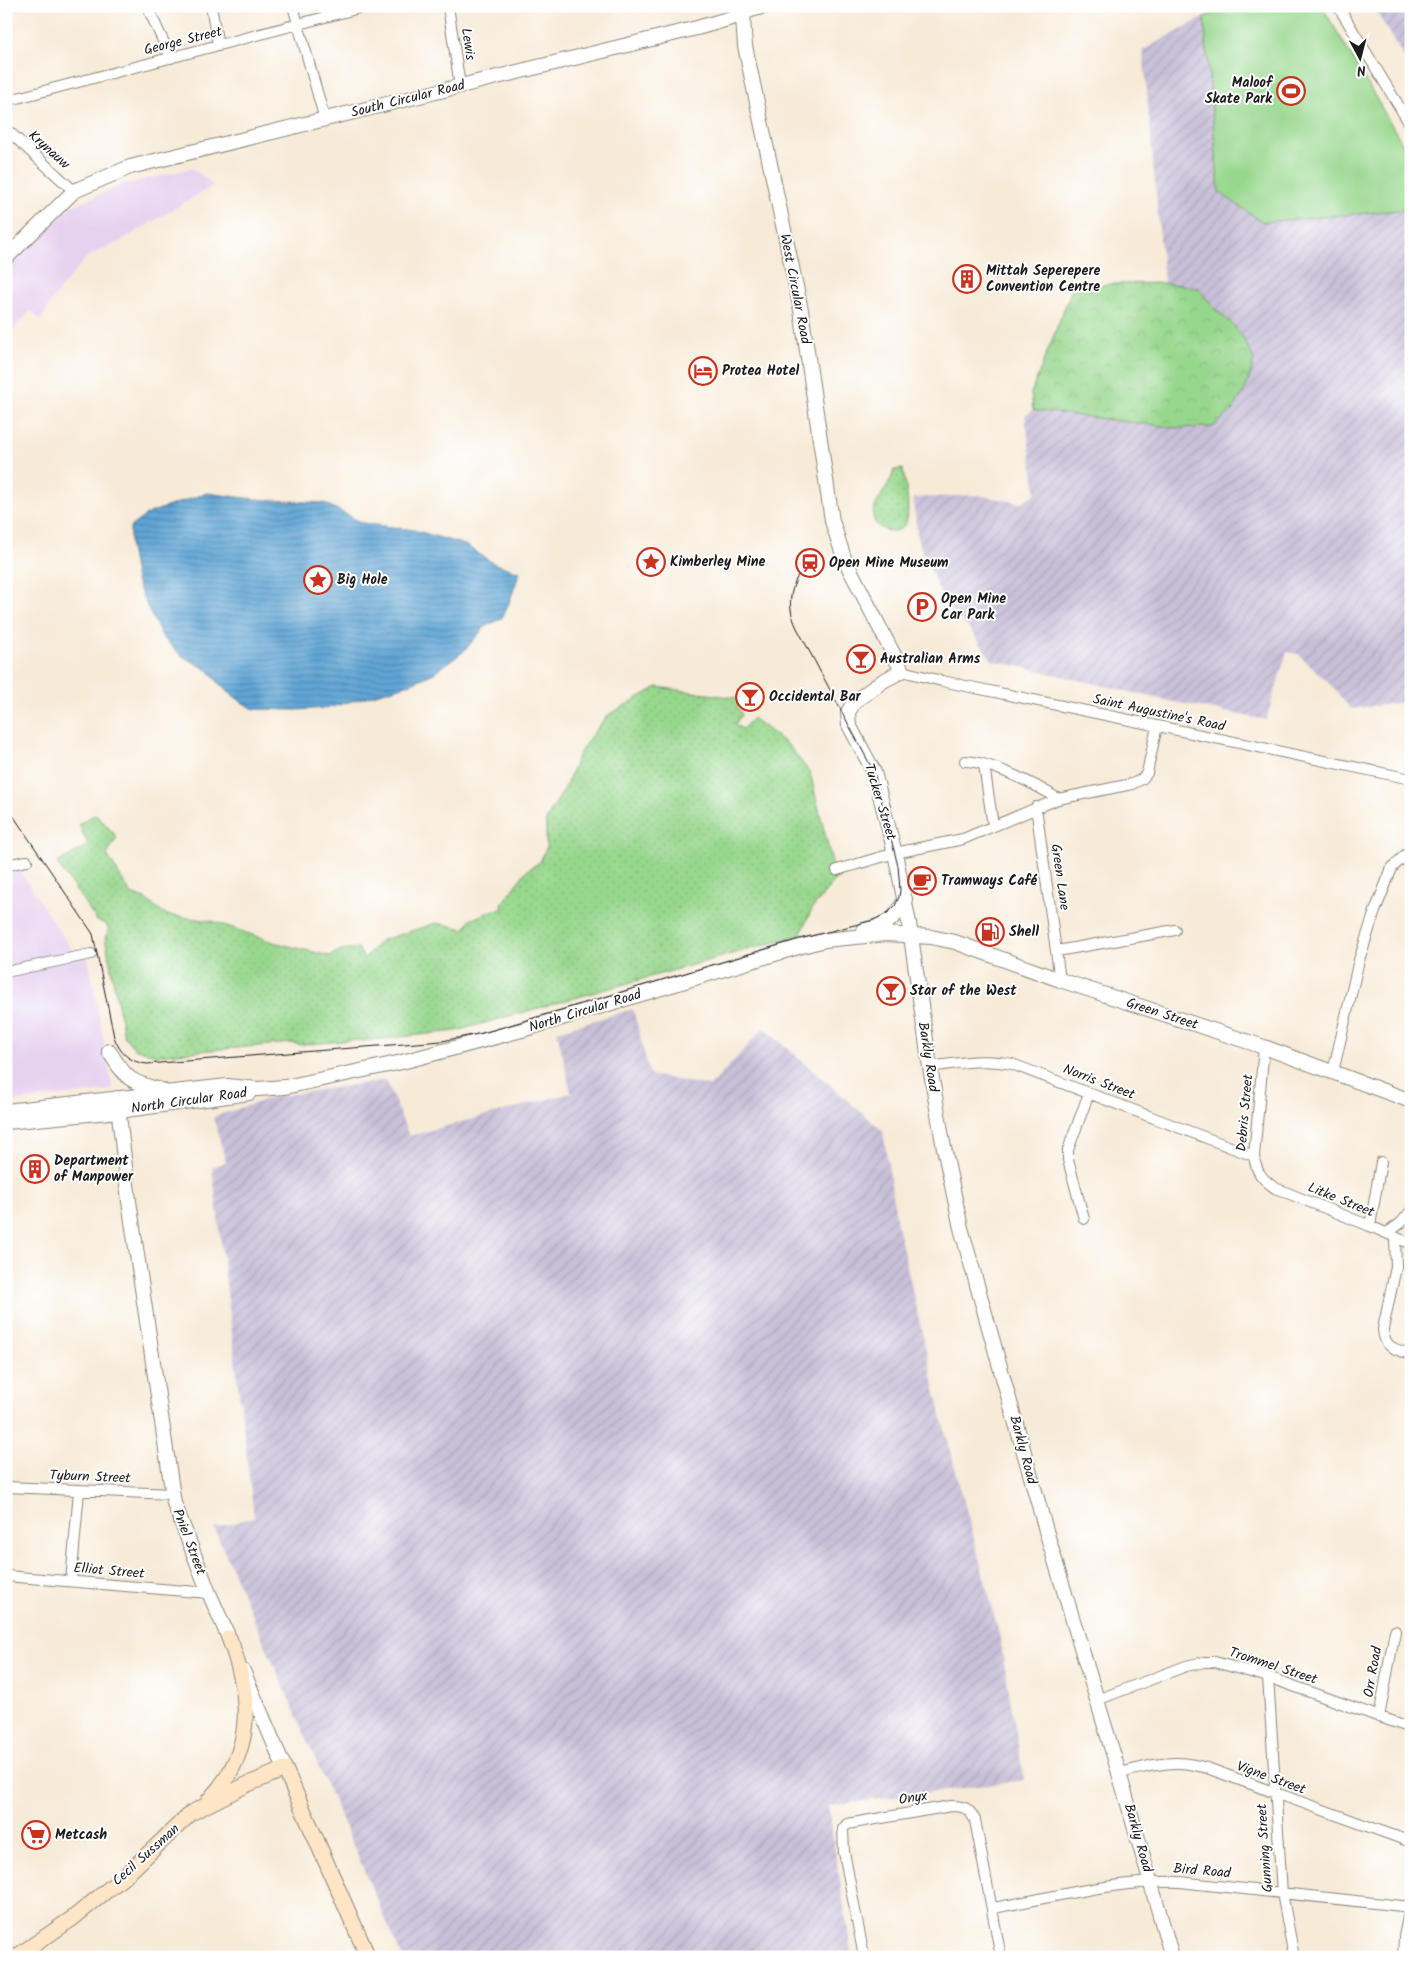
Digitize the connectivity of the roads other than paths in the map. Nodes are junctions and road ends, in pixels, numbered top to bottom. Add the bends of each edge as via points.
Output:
1 (147, 6) edge
2 (211, 6) edge
3 (293, 6) edge
4 (367, 6) edge
5 (448, 6) edge
6 (772, 6) edge
7 (1338, 6) edge
8 (746, 10) edge
9 (298, 25) junction
10 (218, 46) junction
11 (170, 58) junction
12 (460, 86) junction
13 (6, 101) edge
14 (325, 120) junction
15 (1411, 126) edge
16 (6, 130) edge
17 (74, 191) junction
18 (6, 258) edge
19 (902, 670) junction
20 (1157, 726) junction
21 (965, 761) dead end
22 (984, 765) junction
23 (1411, 779) edge
24 (1058, 798) junction
25 (1036, 807) junction
26 (993, 826) junction
27 (1411, 851) edge
28 (895, 853) junction
29 (27, 861) dead end
30 (6, 865) edge
31 (837, 870) dead end
32 (905, 899) junction
33 (1175, 930) dead end
34 (911, 935) junction
35 (822, 941) junction
36 (1057, 952) junction
37 (92, 954) dead end
38 (6, 972) edge
39 (1060, 980) junction
40 (1264, 1047) junction
41 (109, 1050) dead end
42 (930, 1067) junction
43 (1333, 1072) junction
44 (258, 1089) junction
45 (172, 1092) junction
46 (1089, 1093) junction
47 (1411, 1101) edge
48 (118, 1104) junction
49 (6, 1111) edge
50 (6, 1122) edge
51 (1254, 1156) junction
52 (1381, 1162) dead end
53 (1262, 1180) joint
54 (1411, 1211) edge
55 (1084, 1219) dead end
56 (1370, 1226) junction
57 (1391, 1235) junction
58 (1411, 1244) edge
59 (1411, 1354) edge
60 (6, 1487) edge
61 (79, 1491) junction
62 (172, 1494) junction
63 (6, 1576) edge
64 (71, 1581) junction
65 (209, 1593) junction
66 (1395, 1631) dead end
67 (229, 1638) junction
68 (1268, 1676) junction
69 (1097, 1700) junction
70 (1379, 1717) junction
71 (1411, 1728) edge
72 (286, 1768) junction
73 (1119, 1773) junction
74 (1276, 1795) junction
75 (191, 1813) junction
76 (1411, 1842) edge
77 (1150, 1881) junction
78 (1282, 1893) junction
79 (1410, 1905) edge
80 (993, 1908) junction
81 (16, 1957) edge
82 (368, 1957) edge
83 (864, 1957) edge
84 (1001, 1957) edge
85 (1172, 1957) edge
86 (1294, 1957) edge
87 (1404, 1957) edge

1 - 11 street
2 - 10 street
3 - 9 street
4 - 9 street, George Street
5 - 12 street, Lewis
6 - 8 street
7 - 15 street
8 - 12 street, South Circular Road via 697,28
8 - 19 street, West Circular Road via 743,25 745,46 801,310 832,521 844,558
9 - 10 street, George Street
9 - 14 street
10 - 11 street, George Street
11 - 13 street, George Street
12 - 14 street, South Circular Road
14 - 17 street, South Circular Road via 130,167
16 - 17 street, Krynauw
17 - 18 street
19 - 20 street, Saint Augustine's Road
19 - 28 street, Tucker Street via 860,696 850,708 848,718 874,772
20 - 23 street, Saint Augustine's Road
20 - 24 street via 1147,773 1142,779 1132,784
21 - 22 street
22 - 24 street via 1036,785
22 - 26 street
24 - 25 street
25 - 26 street
25 - 36 street, Green Lane
26 - 28 street via 964,839
27 - 43 street via 1392,868 1375,911 1359,960
28 - 31 street
28 - 32 street, Tucker Street
29 - 30 street
32 - 34 street, Tucker Street
32 - 35 street via 894,918 885,923
33 - 36 street
34 - 35 street, North Circular Road via 871,935
34 - 39 street, Green Street via 962,944
34 - 42 street, Barkly Road
35 - 44 street, North Circular Road via 402,1062 304,1084
36 - 39 street, Green Lane
37 - 38 street
39 - 40 street, Green Street
40 - 43 street, Green Street
40 - 51 street, Debris Street
41 - 45 street via 123,1072 135,1082
42 - 46 street, Norris Street via 994,1060
42 - 69 street, Barkly Road via 961,1228 1046,1534
43 - 47 street, Green Street
44 - 45 street, North Circular Road via 227,1086
44 - 48 street, North Circular Road via 241,1095
45 - 48 street, North Circular Road
46 - 51 street, Norris Street
46 - 55 street via 1068,1150
48 - 49 street
48 - 50 street
48 - 62 street, Pniel Street
51 - 53 street, Debris Street
52 - 56 street
53 - 56 street, Litke Street
54 - 57 street
56 - 57 street, Litke Street
57 - 58 street, Litke Street
57 - 59 street via 1396,1266 1384,1338 1389,1346
60 - 61 street, Tyburn Street
61 - 62 street, Tyburn Street
61 - 64 street
62 - 65 street, Pniel Street
63 - 64 street, Elliot Street
64 - 65 street, Elliot Street
65 - 67 street, Pniel Street
66 - 70 street, Orr Road
67 - 72 street, Pniel Street
67 - 75 main road via 245,1694 244,1733 239,1752 221,1786
68 - 69 street, Trommel Street via 1204,1662
68 - 70 street, Trommel Street
68 - 74 street, Gunning Street
69 - 73 street, Barkly Road
70 - 71 street, Trommel Street
72 - 75 main road, Cecil Sussman
72 - 82 main road, Pniel Street
73 - 74 street, Vigne Street via 1161,1765 1188,1764
73 - 77 street, Barkly Road
74 - 76 street, Vigne Street
74 - 78 street, Gunning Street
75 - 81 main road, Cecil Sussman via 126,1875 73,1918
77 - 78 street, Bird Road
77 - 80 street, Bird Road
77 - 85 street, Barkly Road
78 - 79 street, Bird Road
78 - 86 street, Gunning Street
79 - 87 street
80 - 83 street, Onyx via 975,1820 970,1810 963,1806 950,1806 847,1824 843,1829 844,1852
80 - 84 street, Onyx

